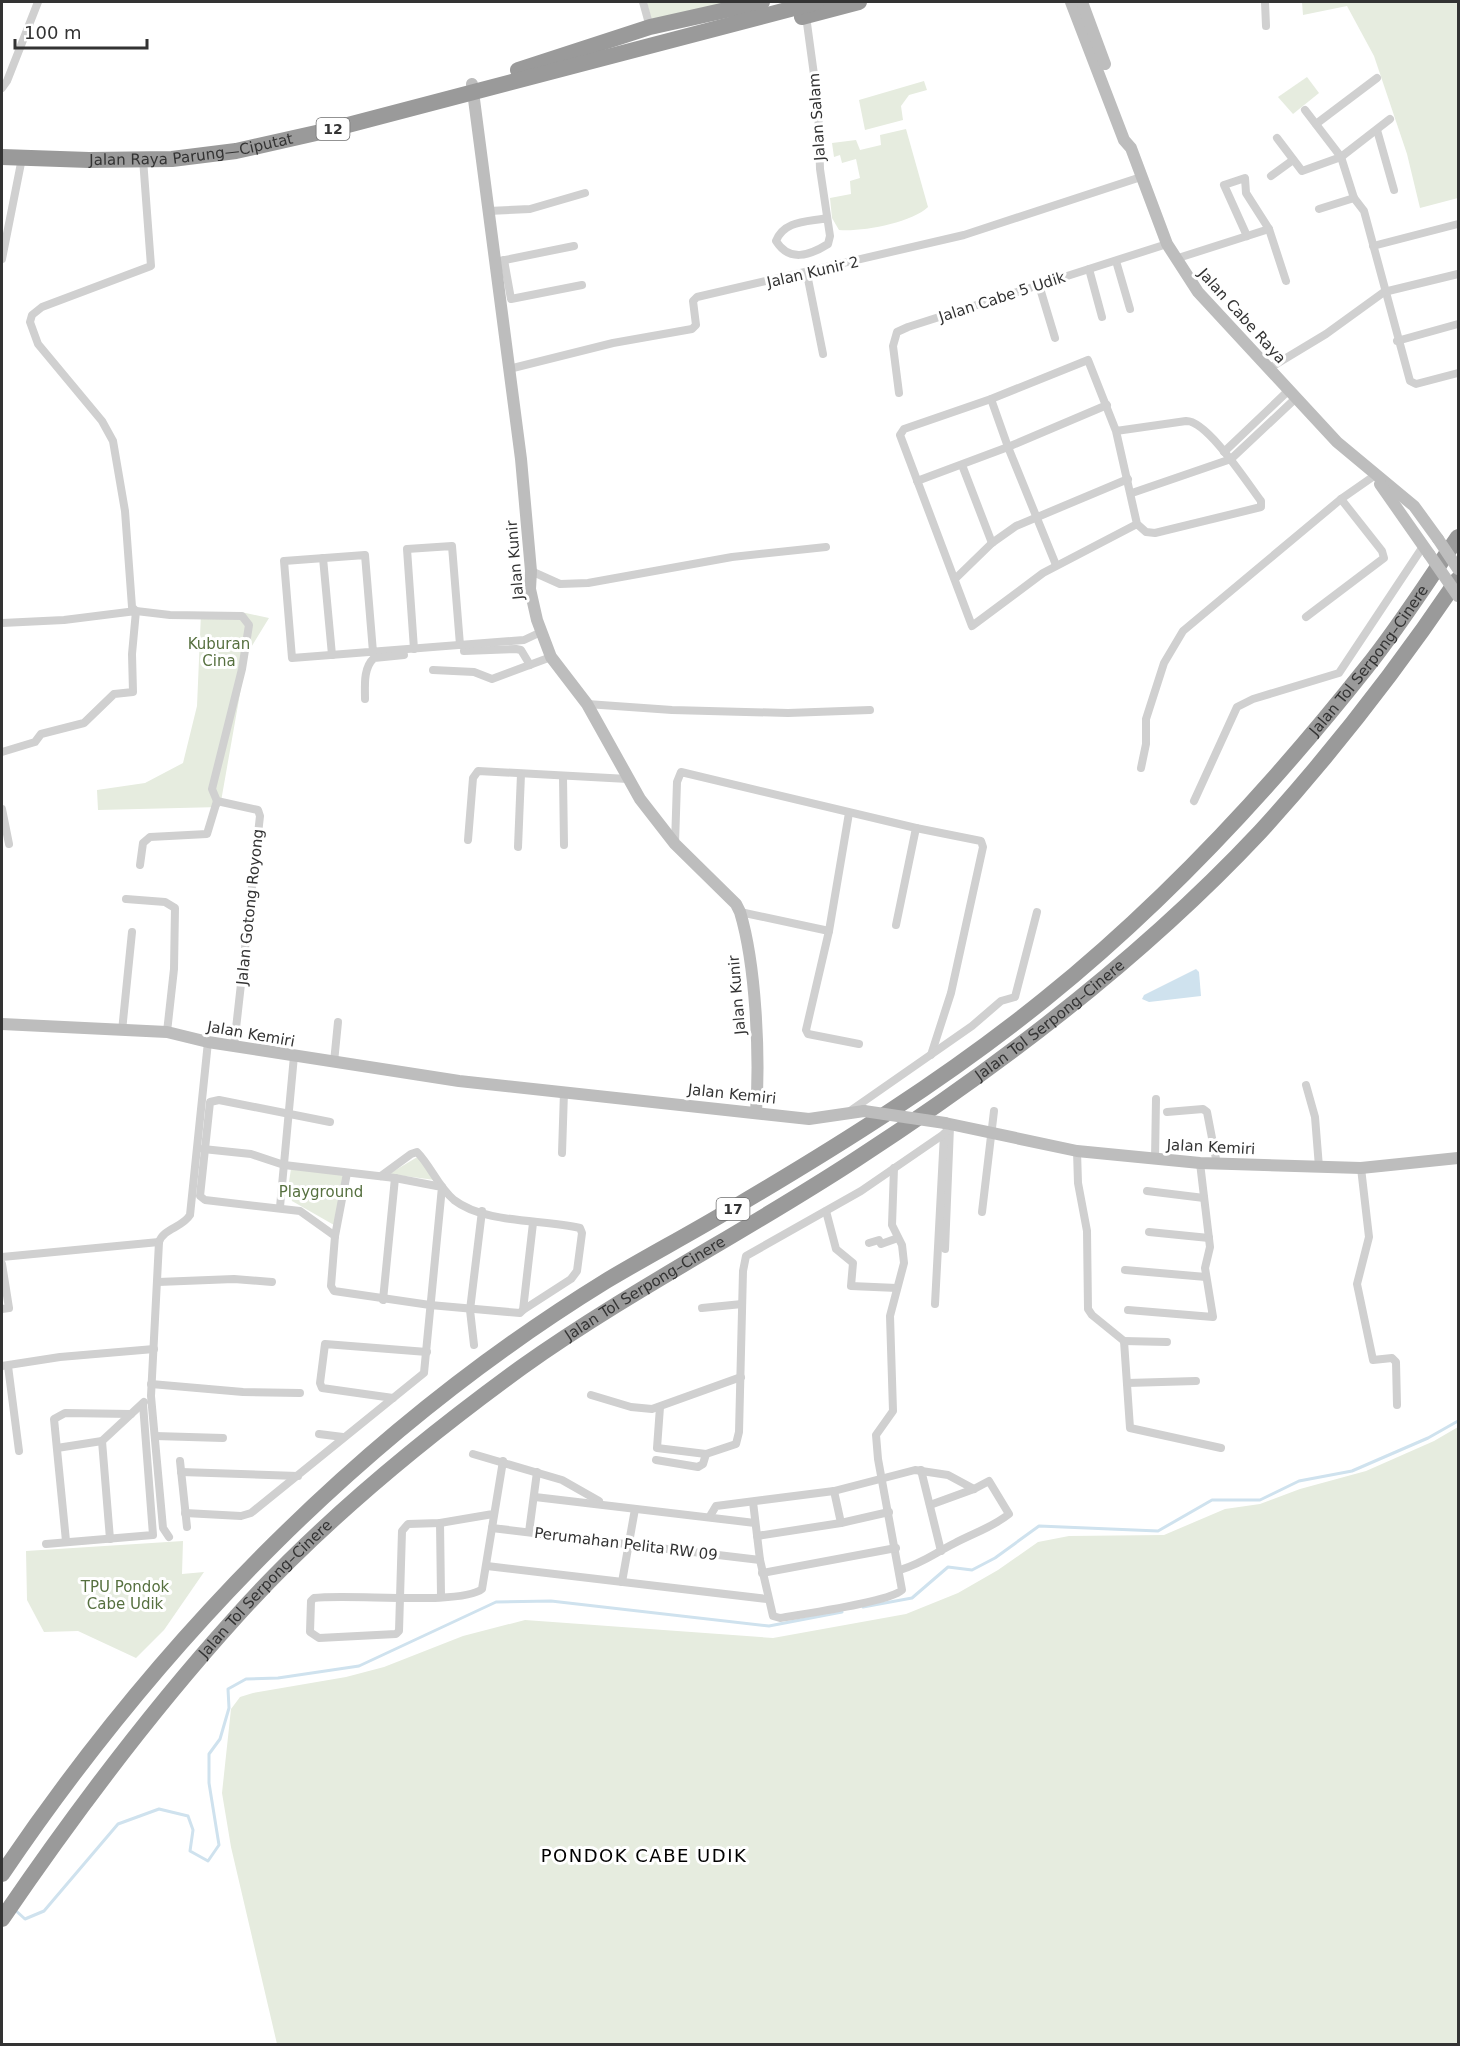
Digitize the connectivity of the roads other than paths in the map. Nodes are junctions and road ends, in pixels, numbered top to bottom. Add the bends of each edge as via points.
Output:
1 (38, 2) edge
2 (643, 2) edge
3 (722, 2) edge
4 (762, 2) edge
5 (817, 2) edge
6 (859, 2) edge
7 (1071, 2) edge
8 (1082, 2) edge
9 (1264, 2) edge
10 (806, 16) junction
11 (645, 26) junction
12 (1266, 26) dead end
13 (650, 46) junction
14 (1377, 78) dead end
15 (2, 88) edge
16 (473, 88) junction
17 (1305, 110) dead end
18 (1390, 119) dead end
19 (1316, 124) junction
20 (1377, 130) junction
21 (1277, 138) dead end
22 (1131, 148) junction
23 (2, 149) edge
24 (1341, 156) junction
25 (2, 157) edge
26 (22, 158) junction
27 (143, 159) junction
28 (1293, 160) junction
29 (1271, 176) dead end
30 (1141, 177) junction
31 (1394, 190) dead end
32 (585, 193) dead end
33 (1354, 198) junction
34 (1318, 209) dead end
35 (488, 211) junction
36 (827, 218) junction
37 (1458, 224) edge
38 (1269, 229) junction
39 (1247, 236) junction
40 (1167, 244) junction
41 (574, 246) dead end
42 (1373, 246) junction
43 (2, 259) edge
44 (1175, 260) junction
45 (1116, 261) junction
46 (499, 262) junction
47 (1089, 269) junction
48 (807, 274) junction
49 (1458, 274) edge
50 (1286, 281) dead end
51 (582, 285) dead end
52 (1039, 285) junction
53 (1384, 292) junction
54 (1130, 309) dead end
55 (1102, 317) dead end
56 (1458, 324) edge
57 (1054, 338) dead end
58 (1397, 341) junction
59 (823, 354) dead end
60 (509, 369) junction
61 (1268, 369) junction
62 (1458, 373) edge
63 (899, 393) dead end
64 (1293, 394) junction
65 (991, 399) junction
66 (1107, 405) junction
67 (1116, 431) junction
68 (1008, 447) junction
69 (1228, 455) junction
70 (962, 465) junction
71 (1374, 476) junction
72 (1128, 479) junction
73 (916, 481) junction
74 (1132, 493) junction
75 (1341, 499) junction
76 (1035, 516) junction
77 (1137, 524) junction
78 (1458, 537) edge
79 (992, 543) junction
80 (826, 547) dead end
81 (1427, 549) junction
82 (323, 558) junction
83 (1056, 565) junction
84 (1458, 569) edge
85 (531, 572) junction
86 (955, 579) junction
87 (1458, 579) edge
88 (1458, 596) edge
89 (136, 611) junction
90 (1306, 617) dead end
91 (2, 623) edge
92 (541, 632) junction
93 (460, 645) junction
94 (414, 649) junction
95 (373, 652) junction
96 (332, 655) junction
97 (551, 657) junction
98 (530, 665) junction
99 (432, 670) dead end
100 (364, 699) dead end
101 (587, 704) junction
102 (870, 710) dead end
103 (2, 752) edge
104 (1141, 768) dead end
105 (521, 774) junction
106 (563, 777) junction
107 (628, 779) junction
108 (217, 801) junction
109 (1194, 801) dead end
110 (2, 809) edge
111 (849, 813) junction
112 (916, 828) junction
113 (468, 840) dead end
114 (9, 844) dead end
115 (675, 844) junction
116 (564, 845) dead end
117 (518, 847) dead end
118 (140, 865) dead end
119 (126, 899) dead end
120 (740, 912) junction
121 (1037, 912) dead end
122 (896, 925) dead end
123 (829, 931) junction
124 (132, 932) dead end
125 (338, 1022) dead end
126 (2, 1024) edge
127 (122, 1031) junction
128 (167, 1032) junction
129 (208, 1042) junction
130 (859, 1044) dead end
131 (234, 1046) junction
132 (294, 1056) junction
133 (931, 1056) junction
134 (334, 1062) junction
135 (1306, 1085) dead end
136 (564, 1092) junction
137 (1156, 1098) dead end
138 (850, 1111) junction
139 (994, 1111) dead end
140 (756, 1112) junction
141 (1167, 1112) dead end
142 (289, 1113) junction
143 (330, 1122) dead end
144 (948, 1127) junction
145 (991, 1131) junction
146 (203, 1149) junction
147 (1077, 1151) junction
148 (562, 1153) dead end
149 (1458, 1158) edge
150 (1155, 1159) junction
151 (1200, 1163) junction
152 (1217, 1164) junction
153 (284, 1165) junction
154 (1319, 1167) junction
155 (894, 1168) junction
156 (1361, 1168) junction
157 (347, 1173) junction
158 (381, 1176) junction
159 (395, 1178) junction
160 (442, 1187) junction
161 (1147, 1191) dead end
162 (1204, 1198) junction
163 (280, 1207) junction
164 (482, 1211) junction
165 (826, 1211) junction
166 (982, 1212) dead end
167 (533, 1223) junction
168 (1149, 1232) dead end
169 (335, 1236) junction
170 (897, 1238) junction
171 (1209, 1238) junction
172 (159, 1242) junction
173 (870, 1243) dead end
174 (945, 1249) dead end
175 (2, 1257) edge
176 (2, 1264) edge
177 (1125, 1270) dead end
178 (1206, 1277) junction
179 (158, 1282) junction
180 (272, 1282) dead end
181 (897, 1288) junction
182 (383, 1300) junction
183 (742, 1304) junction
184 (935, 1304) dead end
185 (430, 1305) junction
186 (702, 1308) dead end
187 (2, 1309) edge
188 (470, 1310) junction
189 (523, 1310) junction
190 (1128, 1310) dead end
191 (1124, 1341) junction
192 (1167, 1341) dead end
193 (474, 1345) dead end
194 (154, 1349) junction
195 (427, 1352) junction
196 (5, 1366) edge
197 (741, 1377) junction
198 (1196, 1381) dead end
199 (1126, 1383) junction
200 (151, 1384) junction
201 (300, 1393) dead end
202 (591, 1395) dead end
203 (151, 1396) junction
204 (393, 1398) junction
205 (142, 1404) junction
206 (1397, 1405) dead end
207 (660, 1407) junction
208 (131, 1414) junction
209 (318, 1434) dead end
210 (154, 1436) junction
211 (343, 1437) junction
212 (223, 1438) dead end
213 (102, 1441) junction
214 (57, 1448) junction
215 (1221, 1449) dead end
216 (19, 1451) dead end
217 (473, 1454) dead end
218 (706, 1454) junction
219 (656, 1460) dead end
220 (180, 1461) dead end
221 (503, 1461) junction
222 (921, 1470) junction
223 (181, 1472) junction
224 (537, 1472) junction
225 (298, 1476) junction
226 (881, 1480) junction
227 (974, 1489) junction
228 (834, 1491) junction
229 (535, 1497) junction
230 (753, 1502) junction
231 (604, 1504) junction
232 (930, 1505) junction
233 (635, 1509) junction
234 (889, 1512) junction
235 (185, 1513) junction
236 (493, 1514) junction
237 (710, 1516) junction
238 (440, 1523) junction
239 (755, 1523) junction
240 (841, 1523) junction
241 (187, 1527) dead end
242 (492, 1528) junction
243 (529, 1532) junction
244 (757, 1536) junction
245 (169, 1537) dead end
246 (110, 1539) junction
247 (66, 1541) junction
248 (46, 1544) dead end
249 (627, 1545) junction
250 (896, 1548) junction
251 (941, 1551) junction
252 (760, 1560) junction
253 (487, 1566) junction
254 (900, 1570) junction
255 (762, 1573) junction
256 (622, 1582) junction
257 (441, 1595) junction
258 (401, 1598) junction
259 (767, 1599) junction
260 (2, 1874) edge
261 (2, 1919) edge

1 - 15 street
2 - 11 street
3 - 11 highway
4 - 11 highway, 12
5 - 13 highway, 12
6 - 10 highway
7 - 22 street, Jalan Cabe Raya via 1124,140
8 - 22 street, Jalan Cabe Raya via 1131,134
9 - 12 street
10 - 13 highway via 676,46
10 - 36 street, Jalan Salam
11 - 16 highway, Jalan Raya Parung—Ciputat / 12
13 - 16 highway, Jalan Raya Parung—Ciputat / 12
14 - 19 street
16 - 23 highway, Jalan Raya Parung—Ciputat / 12 via 171,151
16 - 27 highway, Jalan Raya Parung—Ciputat / 12 via 315,134 236,151
16 - 35 street, Jalan Kunir
17 - 19 street
18 - 20 street
19 - 24 street
20 - 24 street
20 - 31 street
21 - 28 street
22 - 30 street, Jalan Cabe Raya
24 - 28 street via 1302,171
24 - 33 street
25 - 26 highway, Jalan Raya Parung—Ciputat / 12
26 - 27 highway, Jalan Raya Parung—Ciputat / 12
26 - 43 street
27 - 89 street via 151,266 42,307 30,322 38,344 102,421 113,441 125,511 130,604
28 - 29 street
30 - 40 street, Jalan Cabe Raya
30 - 48 street, Jalan Kunir 2 via 964,235
32 - 35 street via 530,209
33 - 34 street
33 - 42 street via 1364,211
35 - 46 street, Jalan Kunir
36 - 36 street, Jalan Salam via 788,226 776,241 783,252 792,255 824,246 830,236
37 - 42 street
38 - 39 street
38 - 39 street via 1246,194 1245,178 1226,182
38 - 50 street
39 - 44 street
40 - 44 street, Jalan Cabe Raya
40 - 45 street, Jalan Cabe 5 Udik
41 - 46 street
42 - 53 street
44 - 61 street, Jalan Cabe Raya via 1198,292
45 - 47 street, Jalan Cabe 5 Udik
45 - 54 street
46 - 51 street via 511,299
46 - 60 street, Jalan Kunir
47 - 52 street, Jalan Cabe 5 Udik
47 - 55 street
48 - 59 street
48 - 60 street, Jalan Kunir 2 via 697,297 693,301 696,325 692,329
49 - 53 street
52 - 57 street
52 - 63 street, Jalan Cabe 5 Udik via 897,333 893,346
53 - 58 street
53 - 61 street
56 - 58 street
58 - 62 street via 1411,383
60 - 85 street, Jalan Kunir
61 - 64 street, Jalan Cabe Raya
64 - 69 street
64 - 71 street, Jalan Cabe Raya
65 - 66 street via 1088,360
65 - 68 street
65 - 73 street via 901,431
66 - 67 street
66 - 68 street
67 - 69 street via 1190,420
67 - 72 street
68 - 70 street
68 - 76 street
69 - 74 street
69 - 77 street via 1261,501 1261,507 1155,532 1146,532
70 - 73 street
70 - 79 street
71 - 75 street
71 - 81 street, Jalan Cabe Raya
71 - 84 street, Jalan Cabe Raya, bridge via 1414,506
72 - 74 street
72 - 76 street
73 - 86 street
74 - 77 street
75 - 90 street via 1384,558
75 - 104 street via 1183,631 1164,663 1146,719
76 - 79 street
76 - 83 street
77 - 83 street
78 - 260 highway, Jalan Tol Serpong–Cinere / 17 via 1370,664 1314,731 1225,831 1122,933 980,1049 845,1141 606,1281 417,1414 319,1500 221,1597 50,1803
79 - 86 street
80 - 85 street via 732,557 588,583 560,584
81 - 88 street, Jalan Cabe Raya, bridge
81 - 109 street via 1339,673 1236,707
82 - 95 street via 365,555
82 - 96 street
82 - 96 street via 284,561 292,658
83 - 86 street via 975,627
85 - 92 street, Jalan Kunir via 530,589
87 - 261 highway, Jalan Tol Serpong–Cinere / 17 via 1388,680 1259,832 1142,945 1059,1015 988,1070 855,1160 616,1304 521,1368 331,1521 238,1614 170,1693
89 - 91 street
89 - 103 street via 133,692 114,694 84,723 41,734 35,742
89 - 108 street via 242,615 249,625 243,669 212,789
92 - 93 street via 524,640
92 - 97 street, Jalan Kunir
93 - 94 street
93 - 94 street via 453,546 407,549
94 - 95 street
95 - 96 street
97 - 98 street
97 - 101 street, Jalan Kunir
98 - 99 street via 492,679 474,672
98 - 100 street via 521,650 516,649 374,658 366,669
101 - 102 street via 798,713
101 - 107 street, Jalan Kunir
105 - 106 street
105 - 113 street via 484,770 475,774
105 - 117 street
106 - 107 street
106 - 116 street
107 - 115 street, Jalan Kunir
108 - 118 street via 207,834 150,837 143,843
108 - 131 street, Jalan Gotong Royong via 258,810 260,816
110 - 114 street
111 - 112 street
111 - 115 street via 681,772 677,782
111 - 123 street
112 - 122 street
112 - 133 street via 983,843 951,993
115 - 120 street, Jalan Kunir
119 - 128 street via 165,902 175,908
120 - 123 street
120 - 140 street, Jalan Kunir via 751,972 758,1065
121 - 133 street via 1015,997 1001,1001
123 - 130 street via 807,1032
124 - 127 street
125 - 134 street
126 - 127 street, Jalan Kemiri
127 - 128 street, Jalan Kemiri
128 - 129 street, Jalan Kemiri
129 - 131 street, Jalan Kemiri
129 - 172 street via 190,1215 161,1236
131 - 132 street, Jalan Kemiri
132 - 134 street, Jalan Kemiri
132 - 142 street
133 - 138 street
134 - 136 street, Jalan Kemiri
135 - 154 street via 1315,1117
136 - 140 street, Jalan Kemiri
136 - 148 street
137 - 150 street
138 - 140 street, Jalan Kemiri via 809,1119
138 - 144 street, Jalan Kemiri, bridge
139 - 145 street
141 - 152 street via 1207,1112
142 - 143 street
142 - 146 street via 219,1100 210,1102
142 - 153 street
144 - 145 street, Jalan Kemiri
144 - 155 street
144 - 174 street
144 - 184 street
145 - 147 street, Jalan Kemiri
145 - 166 street
146 - 153 street via 251,1154
146 - 163 street via 199,1193 202,1199
147 - 150 street, Jalan Kemiri
147 - 191 street via 1087,1231 1088,1309
149 - 156 street, Jalan Kemiri
150 - 151 street, Jalan Kemiri
151 - 152 street, Jalan Kemiri
151 - 162 street
152 - 154 street, Jalan Kemiri
153 - 157 street
153 - 163 street
154 - 156 street, Jalan Kemiri
155 - 165 street
155 - 170 street via 892,1225
156 - 206 street via 1369,1237 1358,1291 1373,1360 1392,1358 1396,1362
157 - 158 street
157 - 169 street
158 - 159 street
158 - 160 street via 417,1152
159 - 160 street
159 - 182 street
160 - 164 street via 460,1204
160 - 185 street
161 - 162 street
162 - 171 street
163 - 169 street via 309,1216
164 - 167 street
164 - 188 street
165 - 181 street via 836,1249 852,1261 851,1286
165 - 183 street via 746,1256
167 - 189 street
167 - 189 street via 580,1228 581,1244 577,1271 571,1279
168 - 171 street
169 - 182 street via 334,1292
170 - 173 street
170 - 181 street via 904,1263
171 - 178 street
172 - 175 street
172 - 179 street
176 - 187 street via 9,1308
177 - 178 street
178 - 190 street via 1213,1317
179 - 180 street
179 - 194 street
181 - 226 street via 890,1323 893,1411 876,1436
182 - 185 street
183 - 186 street
183 - 197 street
185 - 188 street
185 - 195 street
188 - 189 street
188 - 193 street
191 - 192 street
191 - 199 street
194 - 196 street
194 - 200 street
195 - 204 street via 424,1373
195 - 204 street via 325,1344 322,1388
196 - 216 street
197 - 207 street
197 - 218 street via 738,1439 730,1447
198 - 199 street
199 - 215 street via 1131,1430 1160,1433
200 - 201 street
200 - 203 street
202 - 207 street via 643,1410
203 - 205 street
203 - 210 street
204 - 211 street
205 - 208 street
205 - 246 street via 154,1531 149,1537
207 - 218 street via 657,1448
208 - 213 street
208 - 214 street via 60,1414 54,1419
209 - 211 street
210 - 212 street
210 - 245 street via 163,1528
211 - 225 street
213 - 214 street
213 - 246 street
214 - 247 street
217 - 221 street
218 - 219 street via 698,1467
220 - 223 street
221 - 224 street
221 - 236 street
222 - 226 street via 903,1471
222 - 227 street via 956,1478
222 - 232 street
223 - 225 street
223 - 235 street
224 - 229 street
224 - 231 street via 562,1480
225 - 235 street via 251,1513
226 - 228 street
226 - 234 street
227 - 232 street
227 - 251 street via 989,1480 1009,1514
228 - 230 street
228 - 240 street
229 - 231 street
229 - 243 street
230 - 237 street via 716,1506
230 - 239 street
231 - 233 street
232 - 251 street
233 - 237 street
233 - 249 street
234 - 240 street
234 - 250 street
235 - 241 street
236 - 238 street
236 - 242 street
237 - 239 street
238 - 257 street
238 - 258 street via 404,1526
239 - 244 street
240 - 244 street
242 - 243 street, Perumahan Pelita RW 09
242 - 253 street
243 - 249 street, Perumahan Pelita RW 09
244 - 252 street
246 - 247 street
247 - 248 street
249 - 252 street, Perumahan Pelita RW 09
249 - 256 street
250 - 254 street
250 - 255 street
251 - 254 street via 925,1562
252 - 255 street
253 - 256 street
253 - 257 street via 482,1589 476,1594
254 - 259 street via 900,1593 859,1603 780,1618 772,1616
255 - 259 street
256 - 259 street
257 - 258 street
258 - 258 street via 399,1631 393,1635 320,1638 310,1632 314,1598

